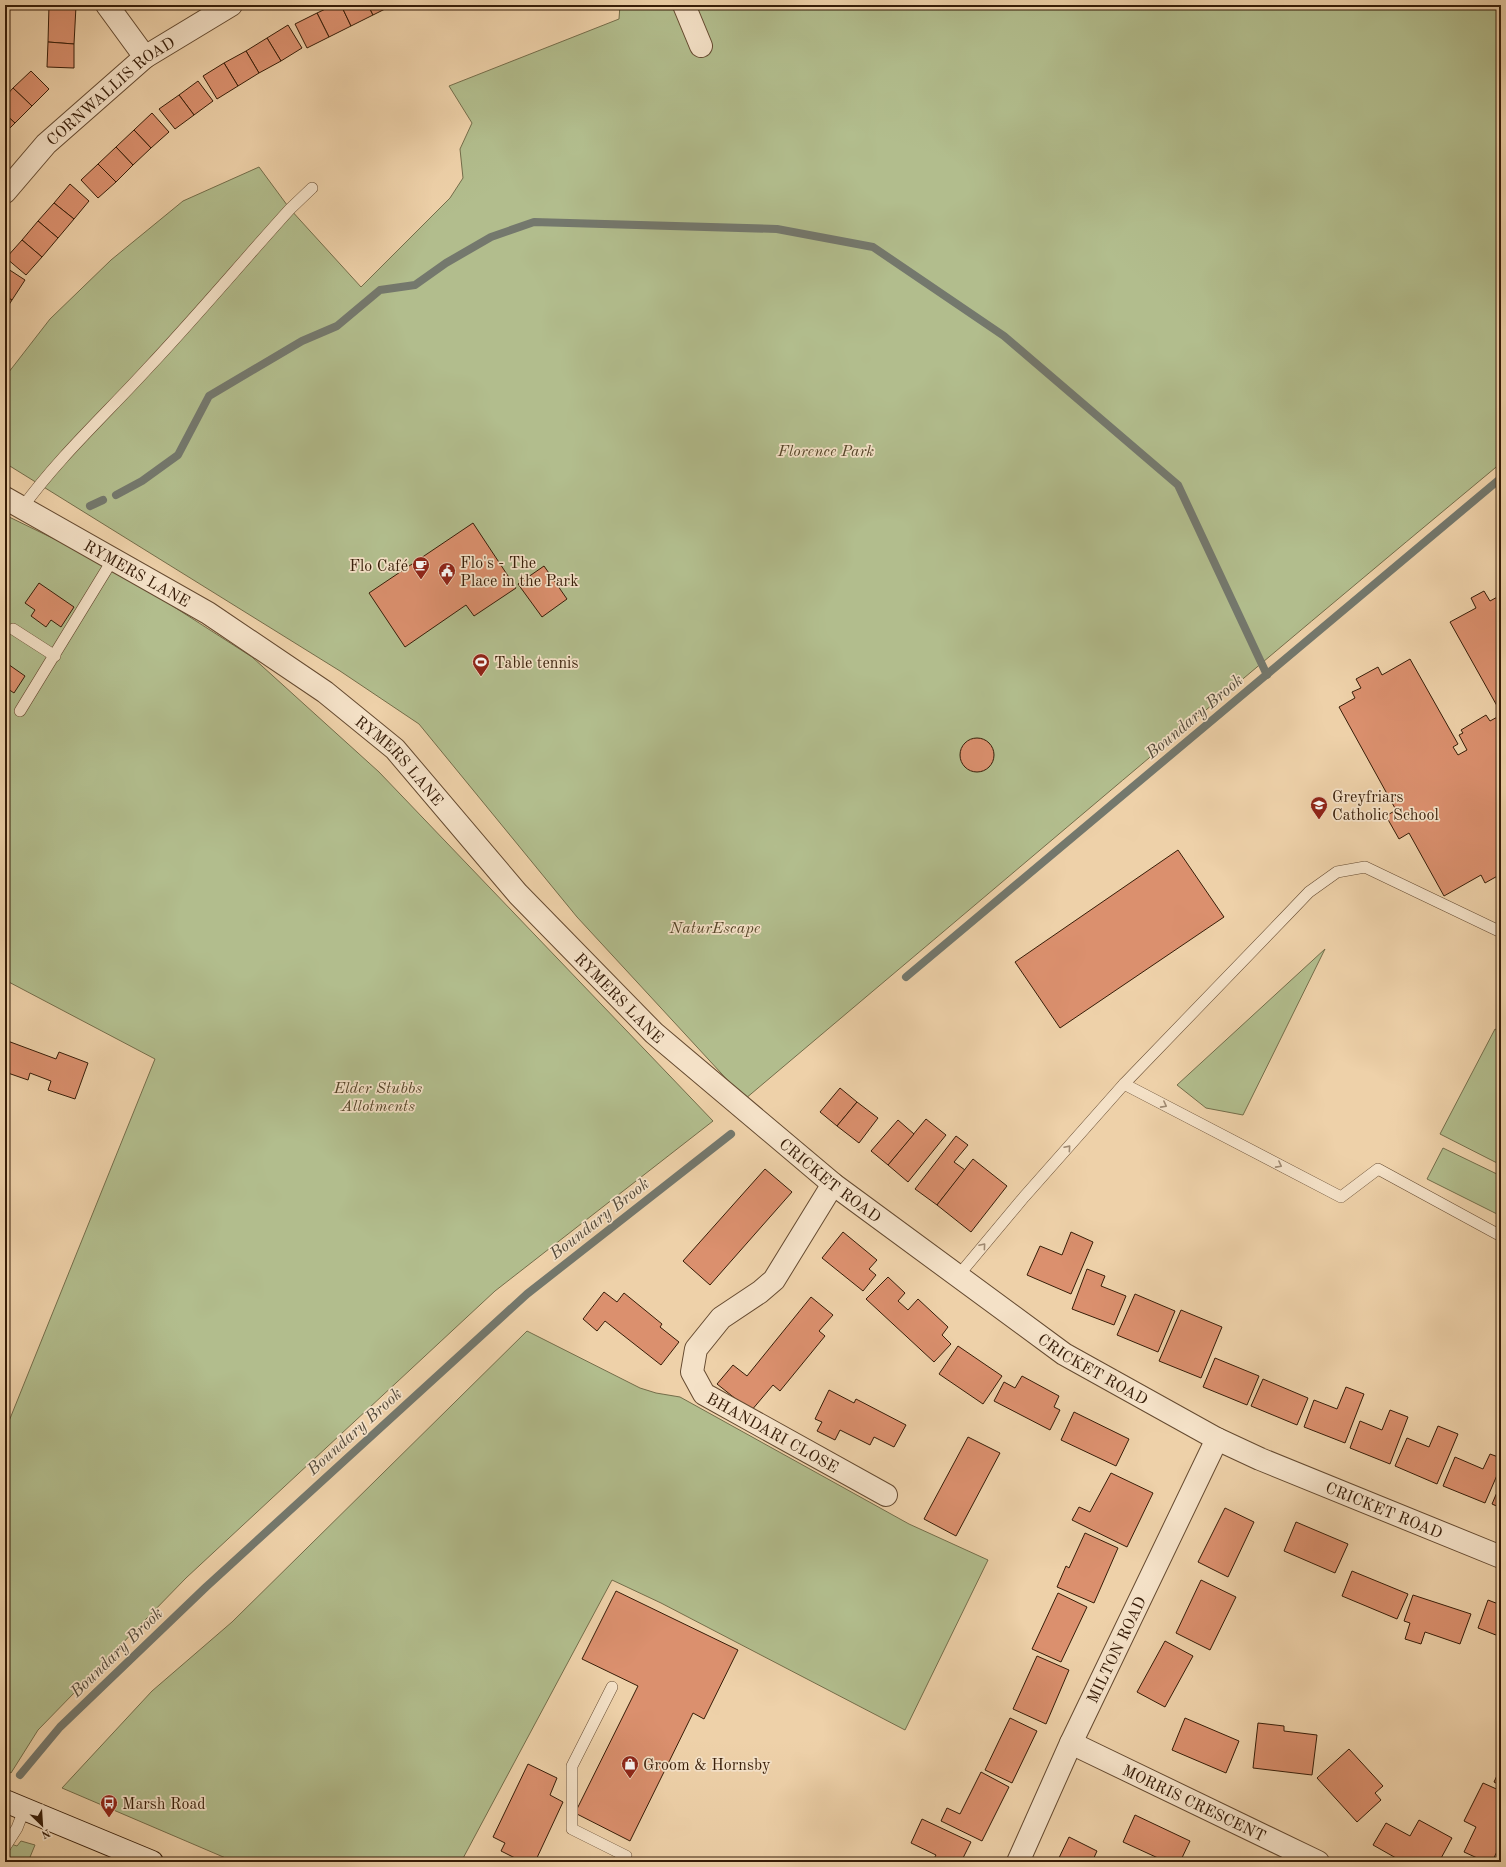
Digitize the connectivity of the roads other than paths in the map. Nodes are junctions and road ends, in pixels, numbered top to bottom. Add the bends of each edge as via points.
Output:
1 (107, 5) edge
2 (231, 5) edge
3 (684, 5) edge
4 (701, 46) dead end
5 (145, 57) junction
6 (312, 188) dead end
7 (5, 192) edge
8 (14, 503) edge
9 (113, 559) junction
10 (13, 629) dead end
11 (55, 656) junction
12 (20, 710) dead end
13 (1501, 932) edge
14 (1124, 1084) junction
15 (732, 1100) joint
16 (833, 1184) junction
17 (1501, 1236) edge
18 (958, 1276) junction
19 (1217, 1439) junction
20 (886, 1495) dead end
21 (1501, 1557) edge
22 (612, 1687) dead end
23 (1071, 1743) junction
24 (14, 1805) edge
25 (5, 1847) edge
26 (152, 1862) edge
27 (624, 1862) edge
28 (1018, 1862) edge
29 (1318, 1862) edge

1 - 5 street
2 - 5 street, CORNWALLIS ROAD
3 - 4 street
5 - 7 street, CORNWALLIS ROAD via 46,144
6 - 8 lane via 44,479
8 - 9 street, RYMERS LANE
9 - 11 lane
9 - 15 street, RYMERS LANE via 208,613 254,643 325,692 395,749 534,911 654,1033
10 - 11 lane
11 - 12 lane
13 - 14 lane via 1365,867 1337,872 1309,892
14 -> 17 lane via 1341,1197 1378,1170
18 -> 14 lane
15 - 16 street, CRICKET ROAD
16 - 18 street, CRICKET ROAD
16 - 20 street, BHANDARI CLOSE via 774,1280 721,1318 696,1349 692,1372 704,1394
18 - 19 street, CRICKET ROAD via 1064,1354
19 - 21 street, CRICKET ROAD
19 - 23 street, MILTON ROAD
22 - 27 lane via 572,1766 572,1829 626,1856
23 - 28 street, MILTON ROAD
23 - 29 street, MORRIS CRESCENT
24 - 25 lane via 18,1828
24 - 26 street

